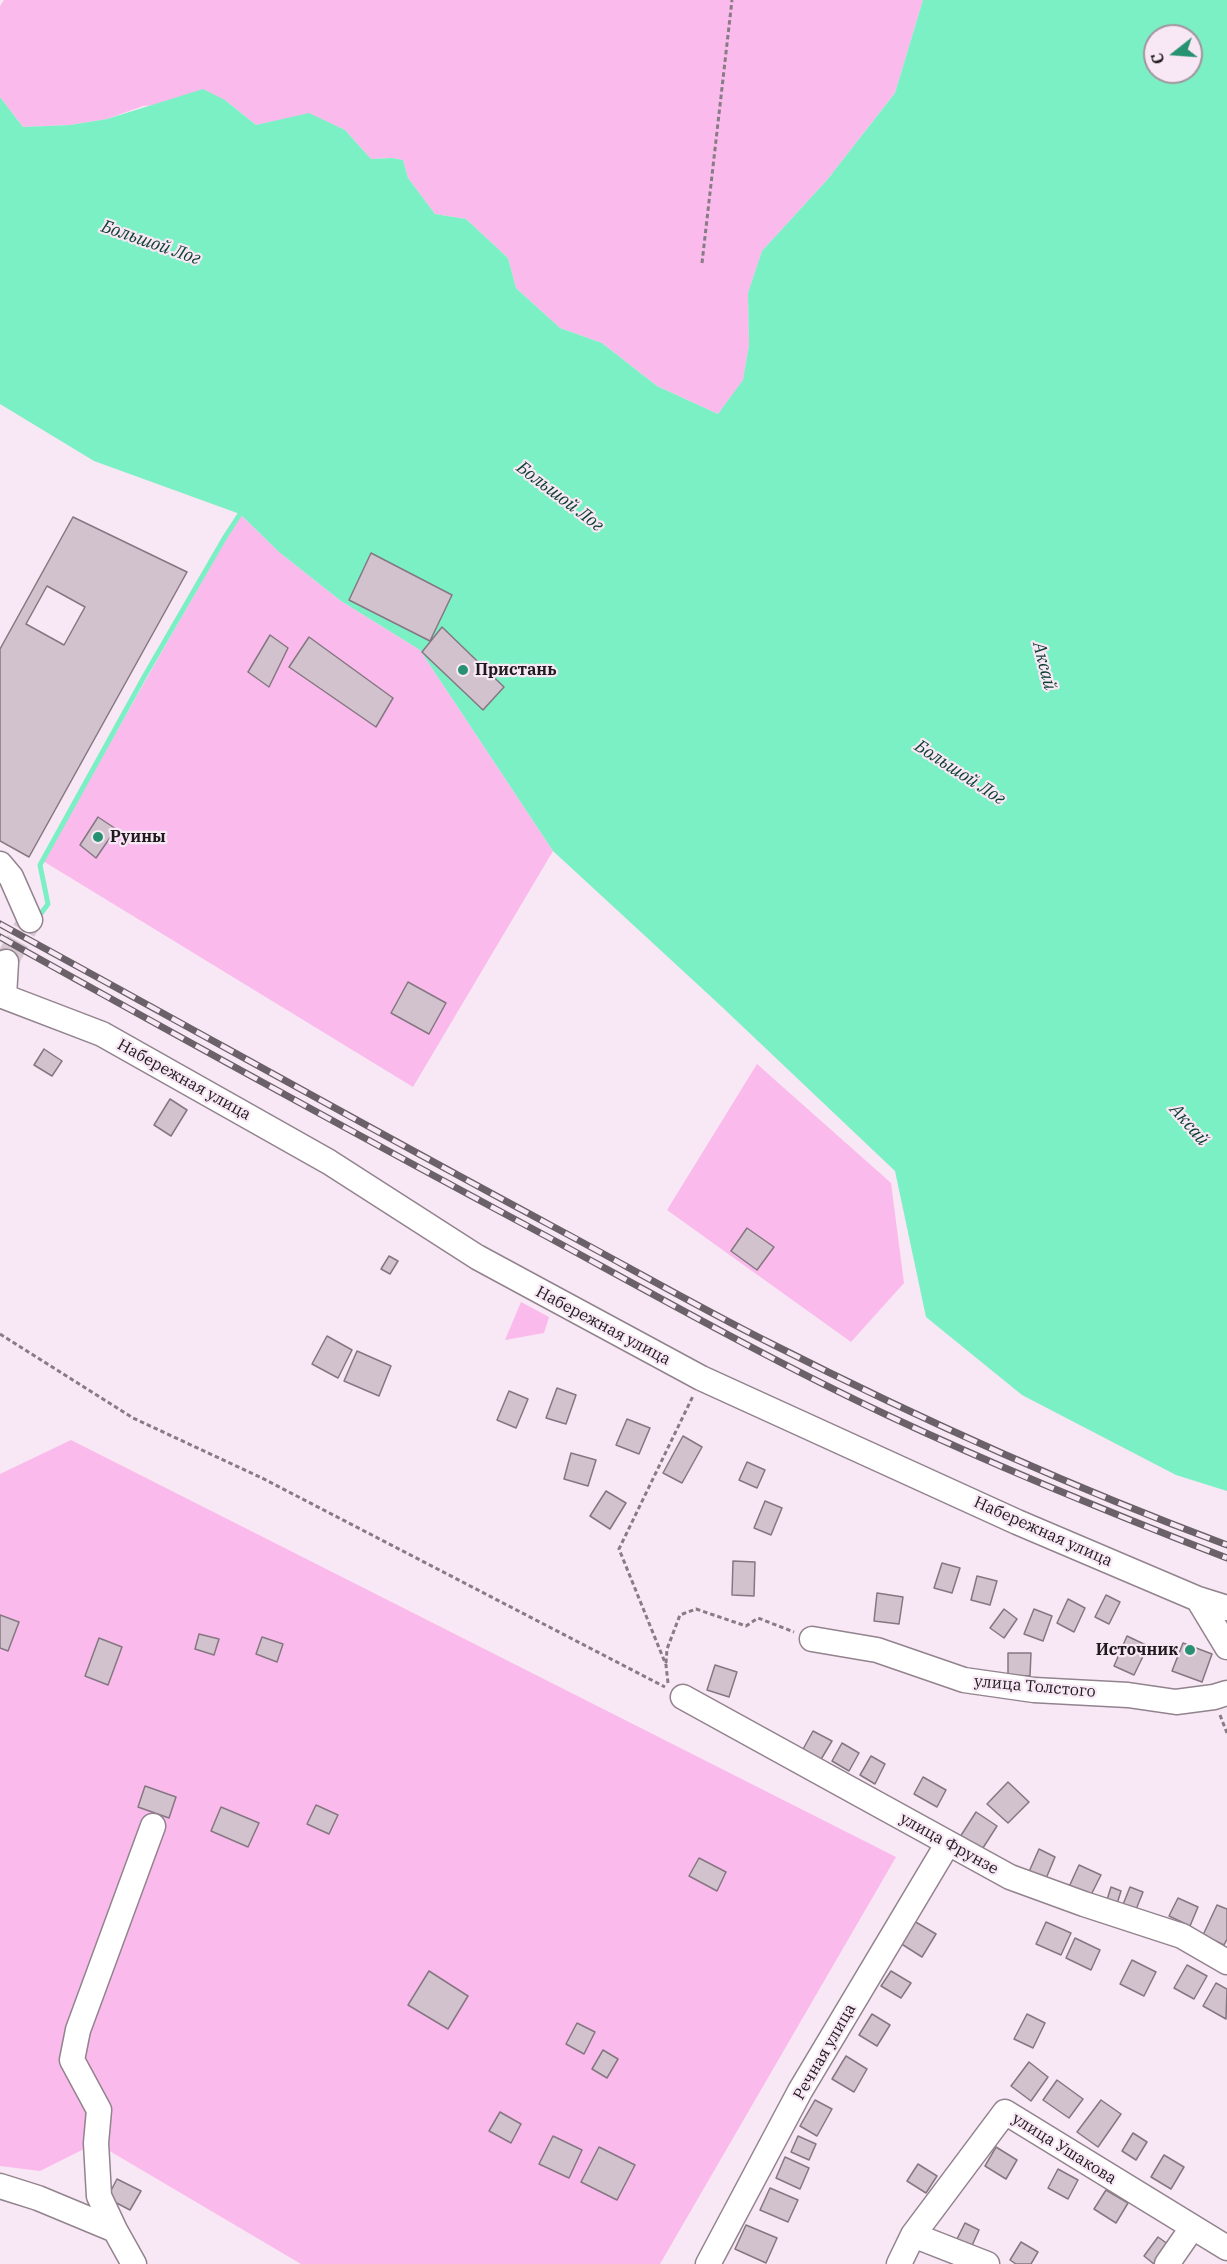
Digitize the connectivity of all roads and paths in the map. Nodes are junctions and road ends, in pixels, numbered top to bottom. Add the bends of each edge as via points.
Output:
1 (732, 0) edge
2 (702, 263) dead end
3 (0, 864) edge
4 (30, 920) dead end
5 (6, 962) dead end
6 (2, 995) edge
7 (0, 1334) edge
8 (701, 1378) junction
9 (1198, 1599) junction
10 (1227, 1608) edge
11 (812, 1639) joint
12 (1227, 1647) edge
13 (666, 1665) junction
14 (1227, 1693) edge
15 (683, 1697) junction
16 (153, 1826) dead end
17 (948, 1843) junction
18 (1227, 1962) edge
19 (0, 2186) edge
20 (1192, 2228) junction
21 (115, 2230) junction
22 (913, 2235) junction
23 (1227, 2248) edge
24 (134, 2264) edge
25 (708, 2264) edge
26 (898, 2264) edge
27 (987, 2264) edge
28 (1167, 2264) edge

1 - 2 path
3 - 4 street via 11,877
5 - 6 street
6 - 8 street, Набережная улица via 102,1034 329,1162 477,1257
7 - 15 path via 133,1418 262,1478
8 - 9 street, Набережная улица via 1017,1522
8 - 13 path via 619,1549
9 - 10 street, Набережная улица
9 - 12 street
11 - 13 path via 758,1618 746,1626 696,1609 680,1615 667,1649
11 - 14 street, улица Толстого via 877,1650 964,1680 1034,1690 1176,1701
13 - 15 path via 666,1681
15 - 17 street, улица Фрунзе
16 - 21 street via 78,2031 72,2060 99,2110 99,2196
17 - 18 street, улица Фрунзе via 1010,1877 1182,1936
17 - 25 street, Речная улица via 800,2091
19 - 21 street
20 - 22 street, улица Ушакова via 1005,2112
20 - 23 street, улица Ушакова
20 - 28 street
21 - 24 street
22 - 26 street, улица Ушакова
22 - 27 street

